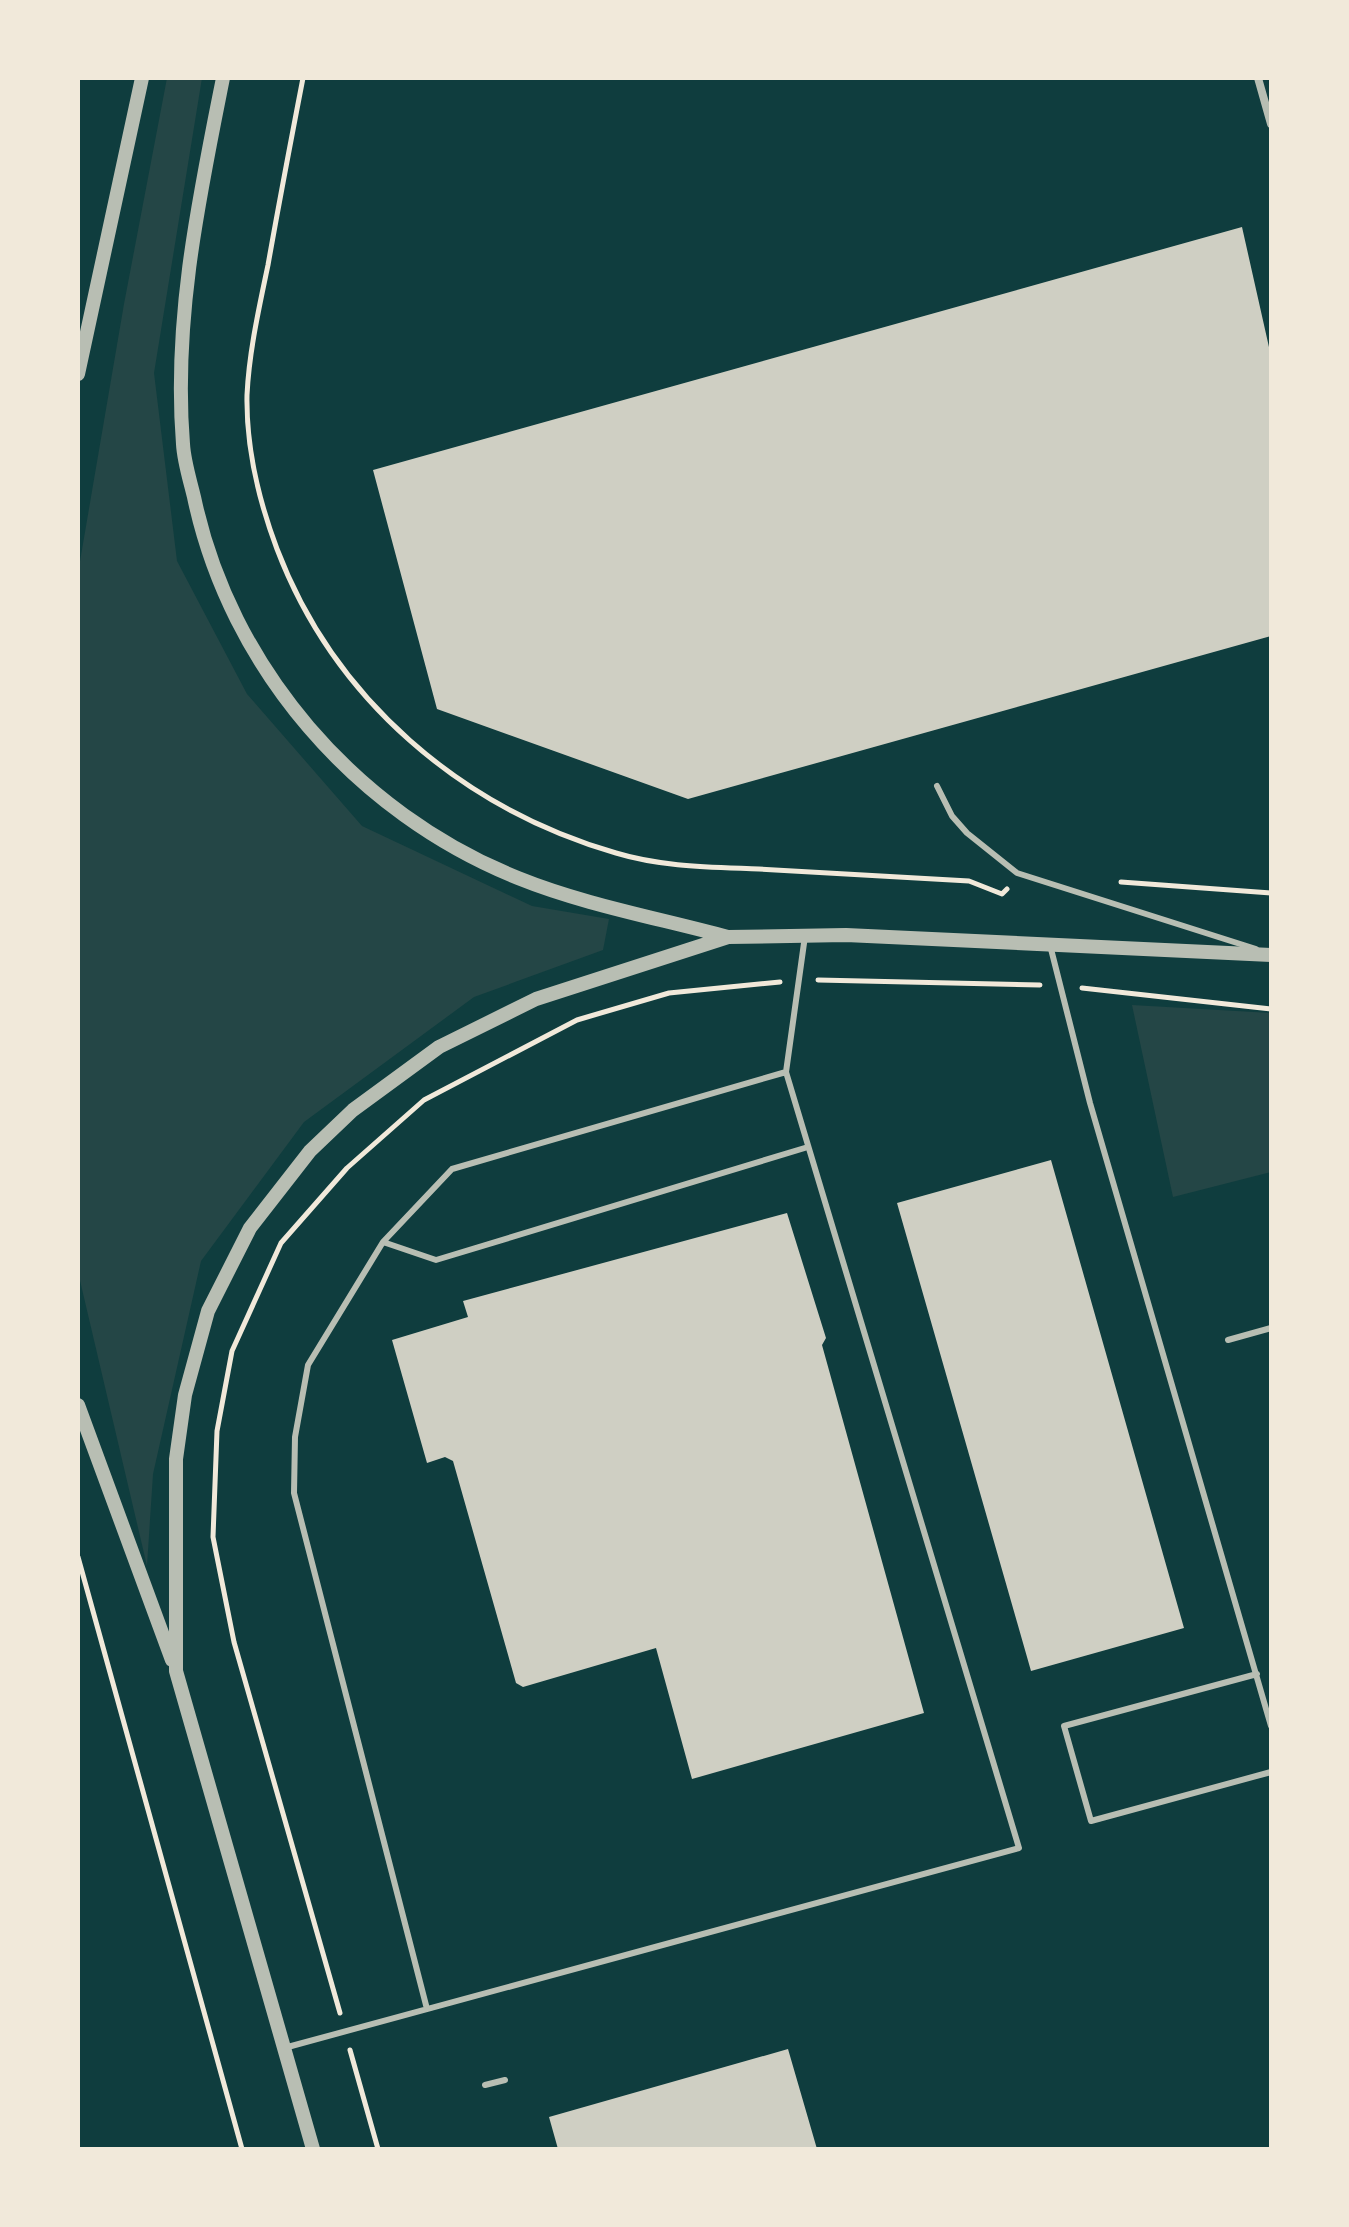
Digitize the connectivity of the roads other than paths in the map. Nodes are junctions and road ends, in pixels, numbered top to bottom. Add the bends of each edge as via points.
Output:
1 (142, 78) edge
2 (223, 78) edge
3 (1258, 78) edge
4 (1271, 124) edge
5 (78, 374) edge
6 (937, 786) dead end
7 (805, 936) junction
8 (728, 937) junction
9 (1050, 945) junction
10 (1271, 954) edge
11 (786, 1072) junction
12 (808, 1147) junction
13 (383, 1242) junction
14 (1271, 1328) edge
15 (1228, 1340) dead end
16 (78, 1405) edge
17 (176, 1671) junction
18 (1257, 1674) junction
19 (1271, 1726) edge
20 (1271, 1772) edge
21 (427, 2009) junction
22 (284, 2048) junction
23 (505, 2080) dead end
24 (485, 2085) dead end
25 (313, 2149) edge

1 - 5 street
2 - 8 street via 193,235 182,335 183,446 204,543 261,666 311,732 367,786 424,830 517,878
3 - 4 street
6 - 10 lane via 967,833 1017,873
7 - 8 street
7 - 9 street
7 - 11 lane
8 - 17 street via 536,999 439,1047 310,1151 250,1228 208,1311 185,1395 176,1459
9 - 10 street
9 - 18 lane via 1090,1103
11 - 12 lane
11 - 13 lane via 452,1169
12 - 13 lane via 436,1260
12 - 21 lane via 1019,1848
13 - 21 lane via 308,1365 295,1437 294,1493
14 - 15 lane
16 - 17 street
17 - 22 street
18 - 19 lane
18 - 20 lane via 1064,1726 1091,1821
21 - 22 lane
22 - 25 street
23 - 24 lane

